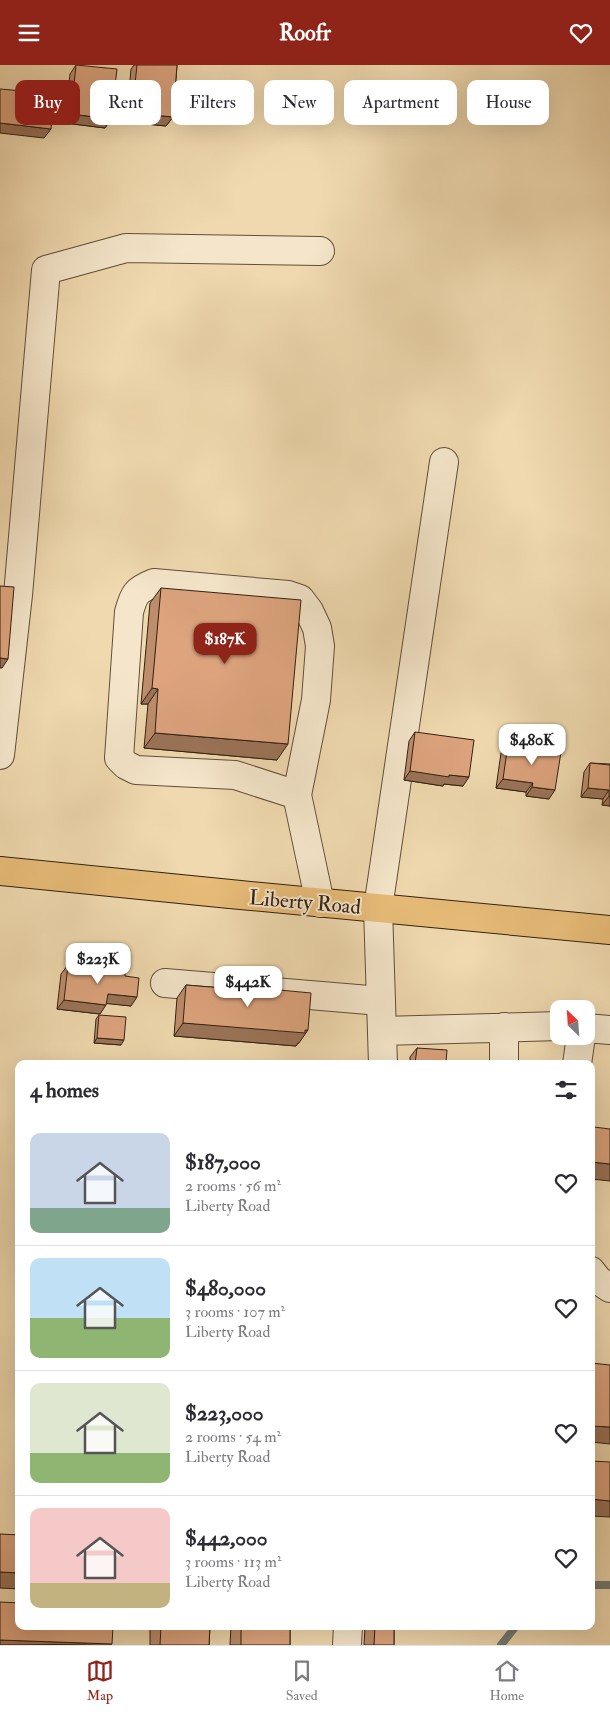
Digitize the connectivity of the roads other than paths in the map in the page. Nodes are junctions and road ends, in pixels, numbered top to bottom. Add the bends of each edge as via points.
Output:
1 (320, 251) dead end
2 (444, 462) dead end
3 (0, 755) edge
4 (297, 795) junction
5 (0, 871) edge
6 (320, 903) junction
7 (378, 909) junction
8 (610, 930) edge
9 (165, 983) dead end
10 (381, 1001) junction
11 (504, 1027) junction
12 (550, 1027) edge
13 (595, 1029) edge
14 (610, 1030) edge
15 (382, 1031) junction
16 (580, 1045) edge
17 (383, 1060) edge
18 (504, 1060) edge
19 (578, 1060) edge
20 (595, 1276) edge
21 (610, 1288) edge
22 (348, 1630) edge
23 (346, 1645) edge

1 - 3 lane via 126,248 46,270 18,595
2 - 7 lane
4 - 4 lane via 316,700 320,646 317,628 300,599 288,595 154,583 141,588 129,612 119,758 136,770 235,775
4 - 6 lane
5 - 6 main road, Liberty Road
6 - 7 main road, Liberty Road
7 - 8 main road, Liberty Road
7 - 10 lane
9 - 10 lane
10 - 15 lane
11 - 12 lane
11 - 15 lane
11 - 18 lane
13 - 14 lane
15 - 17 lane
16 - 19 lane
20 - 21 lane
22 - 23 lane

